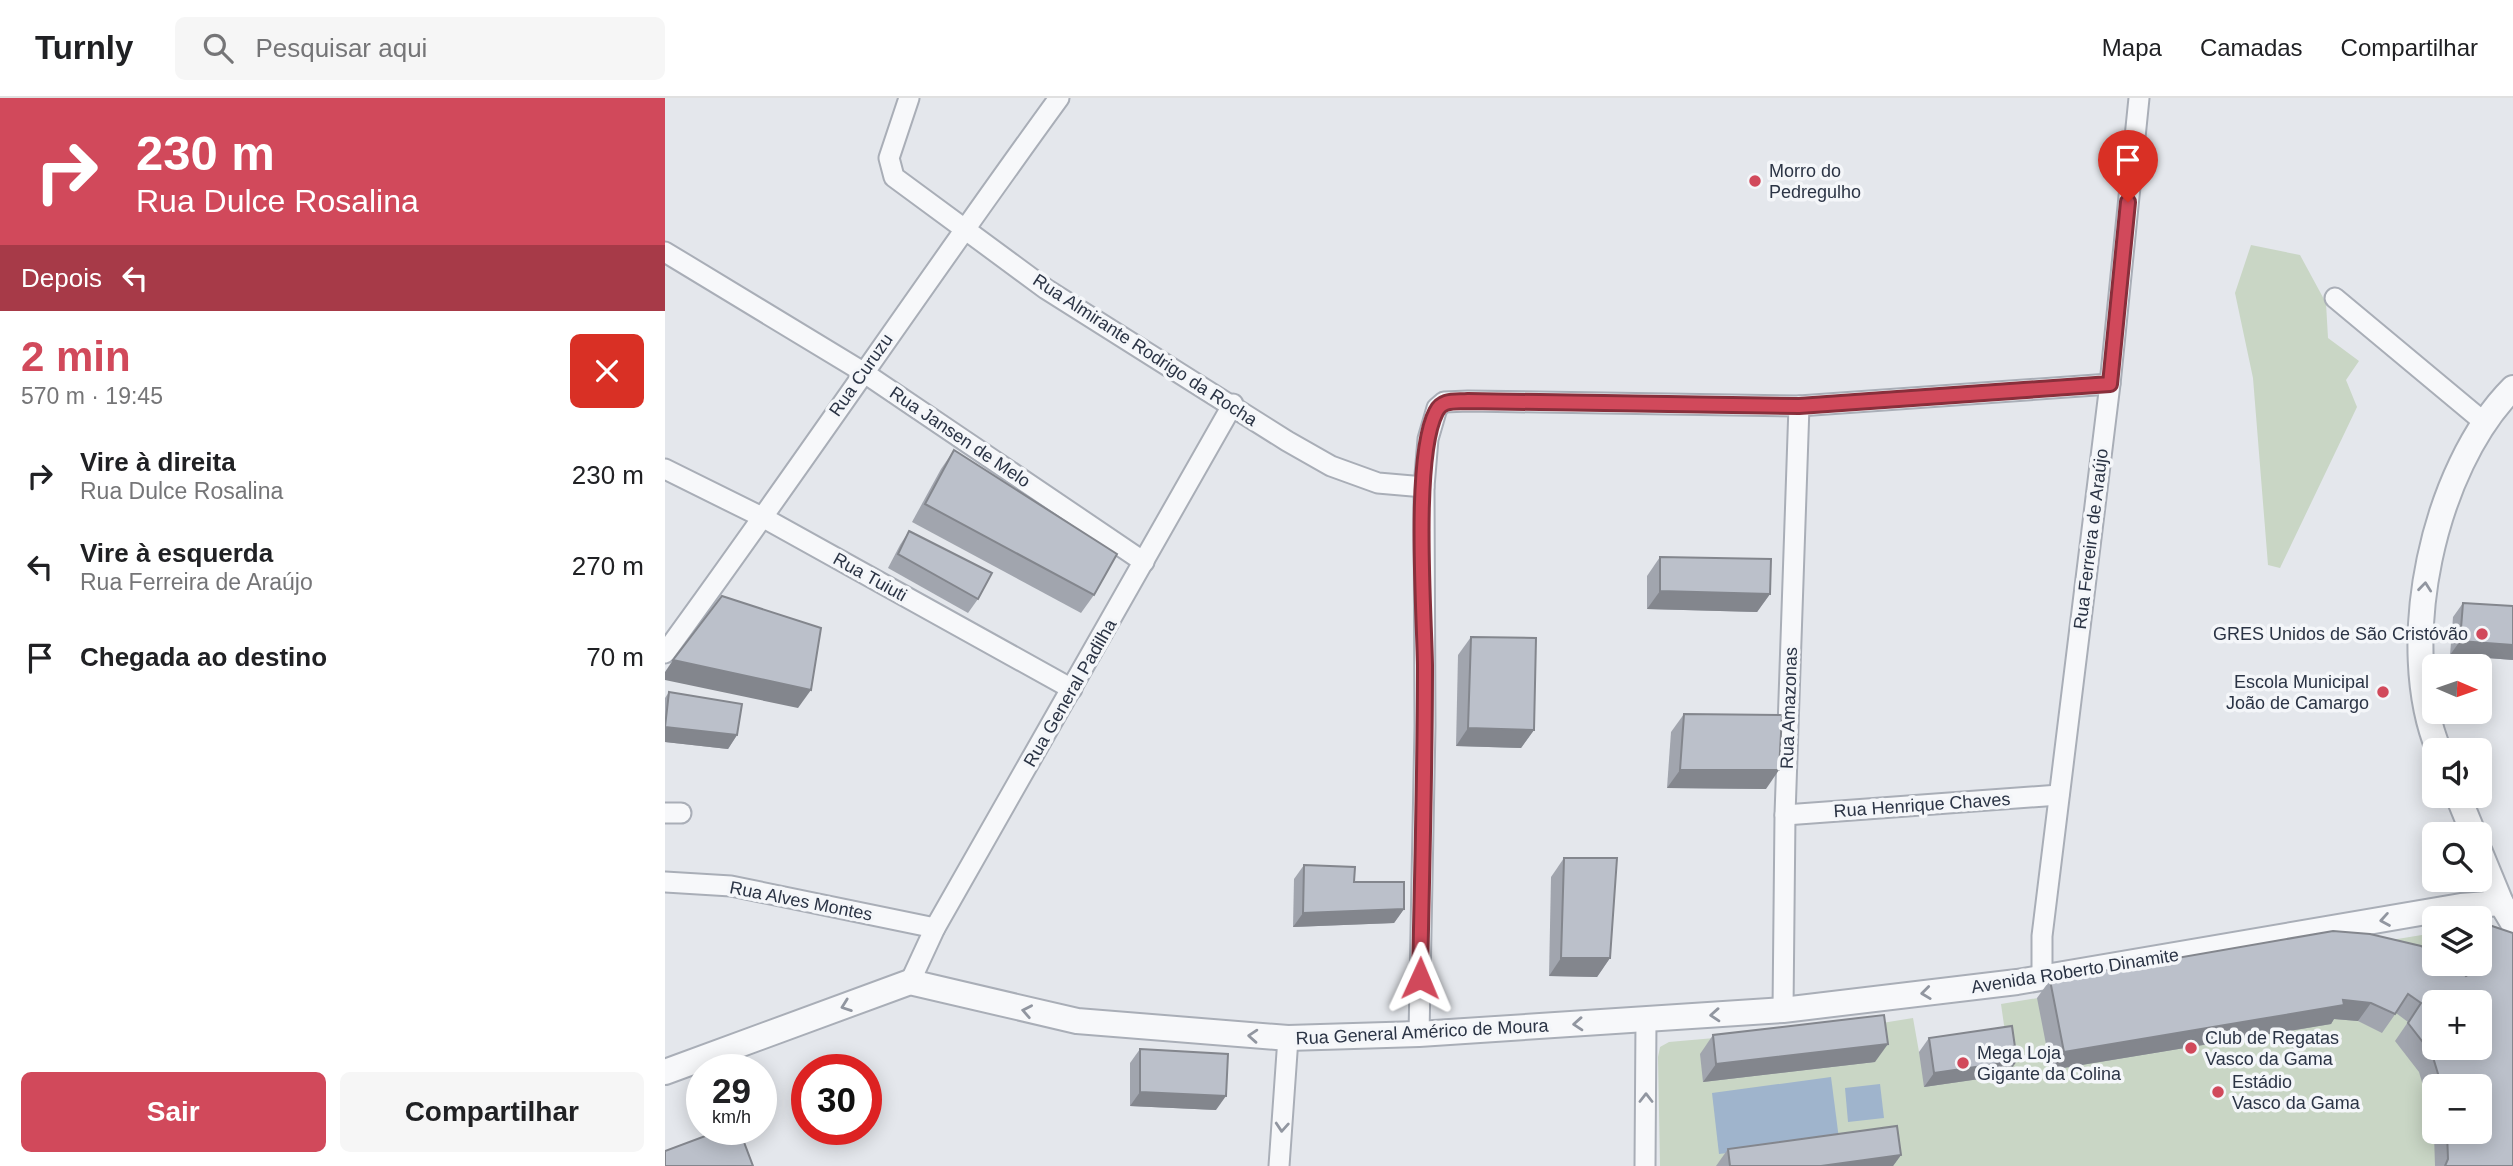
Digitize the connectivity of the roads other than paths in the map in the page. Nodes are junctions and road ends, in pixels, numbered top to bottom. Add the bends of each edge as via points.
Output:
1 (909, 98) edge
2 (1059, 98) edge
3 (2139, 98) edge
4 (964, 228) junction
5 (665, 252) edge
6 (2335, 298) dead end
7 (863, 372) junction
8 (2110, 384) junction
9 (2513, 388) edge
10 (1233, 404) junction
11 (1799, 406) junction
12 (2485, 423) junction
13 (665, 469) edge
14 (1424, 487) junction
15 (764, 518) junction
16 (1144, 562) junction
17 (665, 653) edge
18 (1072, 690) junction
19 (2436, 738) edge
20 (2059, 795) junction
21 (1785, 815) junction
22 (2492, 879) edge
23 (665, 882) edge
24 (2507, 913) edge
25 (935, 928) junction
26 (2042, 979) junction
27 (910, 982) junction
28 (1783, 1010) junction
29 (1646, 1020) junction
30 (1419, 1034) junction
31 (1288, 1038) junction
32 (665, 1072) edge
33 (1279, 1166) edge
34 (1645, 1166) edge

1 - 4 street, Rua Almirante Rodrigo da Rocha via 889,167 894,177
2 - 4 street, Rua Curuzu
3 - 8 street, Rua Ferreira de Araújo
4 - 7 street, Rua Curuzu
4 - 10 street, Rua Almirante Rodrigo da Rocha via 1046,289
5 - 7 street, Rua Jansen de Melo
6 - 12 street
7 - 15 street, Rua Curuzu
7 - 16 street, Rua Jansen de Melo
8 - 11 street
8 - 20 street, Rua Ferreira de Araújo
9 - 12 street
10 - 14 street, Rua Almirante Rodrigo da Rocha via 1331,466 1378,483
10 - 16 street, Rua General Padilha
11 - 14 street via 1444,402 1437,408 1428,439
11 - 21 street, Rua Amazonas
19 -> 12 street via 2422,659 2424,583 2440,521 2467,449
13 - 15 street, Rua Tuiuti
14 - 30 street
15 - 17 street, Rua Curuzu
15 - 18 street, Rua Tuiuti
16 - 18 street, Rua General Padilha
18 - 25 street, Rua General Padilha
20 - 21 street, Rua Henrique Chaves
20 - 26 street, Rua Ferreira de Araújo via 2042,936
21 - 28 street, Rua Amazonas
22 - 24 street
23 - 25 street, Rua Alves Montes via 731,887
24 -> 26 street, Avenida Roberto Dinamite via 2461,906
25 - 27 street, Rua General Padilha
26 -> 28 street, Avenida Roberto Dinamite
31 -> 27 street, Rua General Américo de Moura via 1077,1021
27 -> 32 street
28 -> 29 street, Avenida Roberto Dinamite
29 -> 30 street, Rua General Américo de Moura
34 -> 29 street
30 - 31 street, Rua General Américo de Moura
31 -> 33 street

